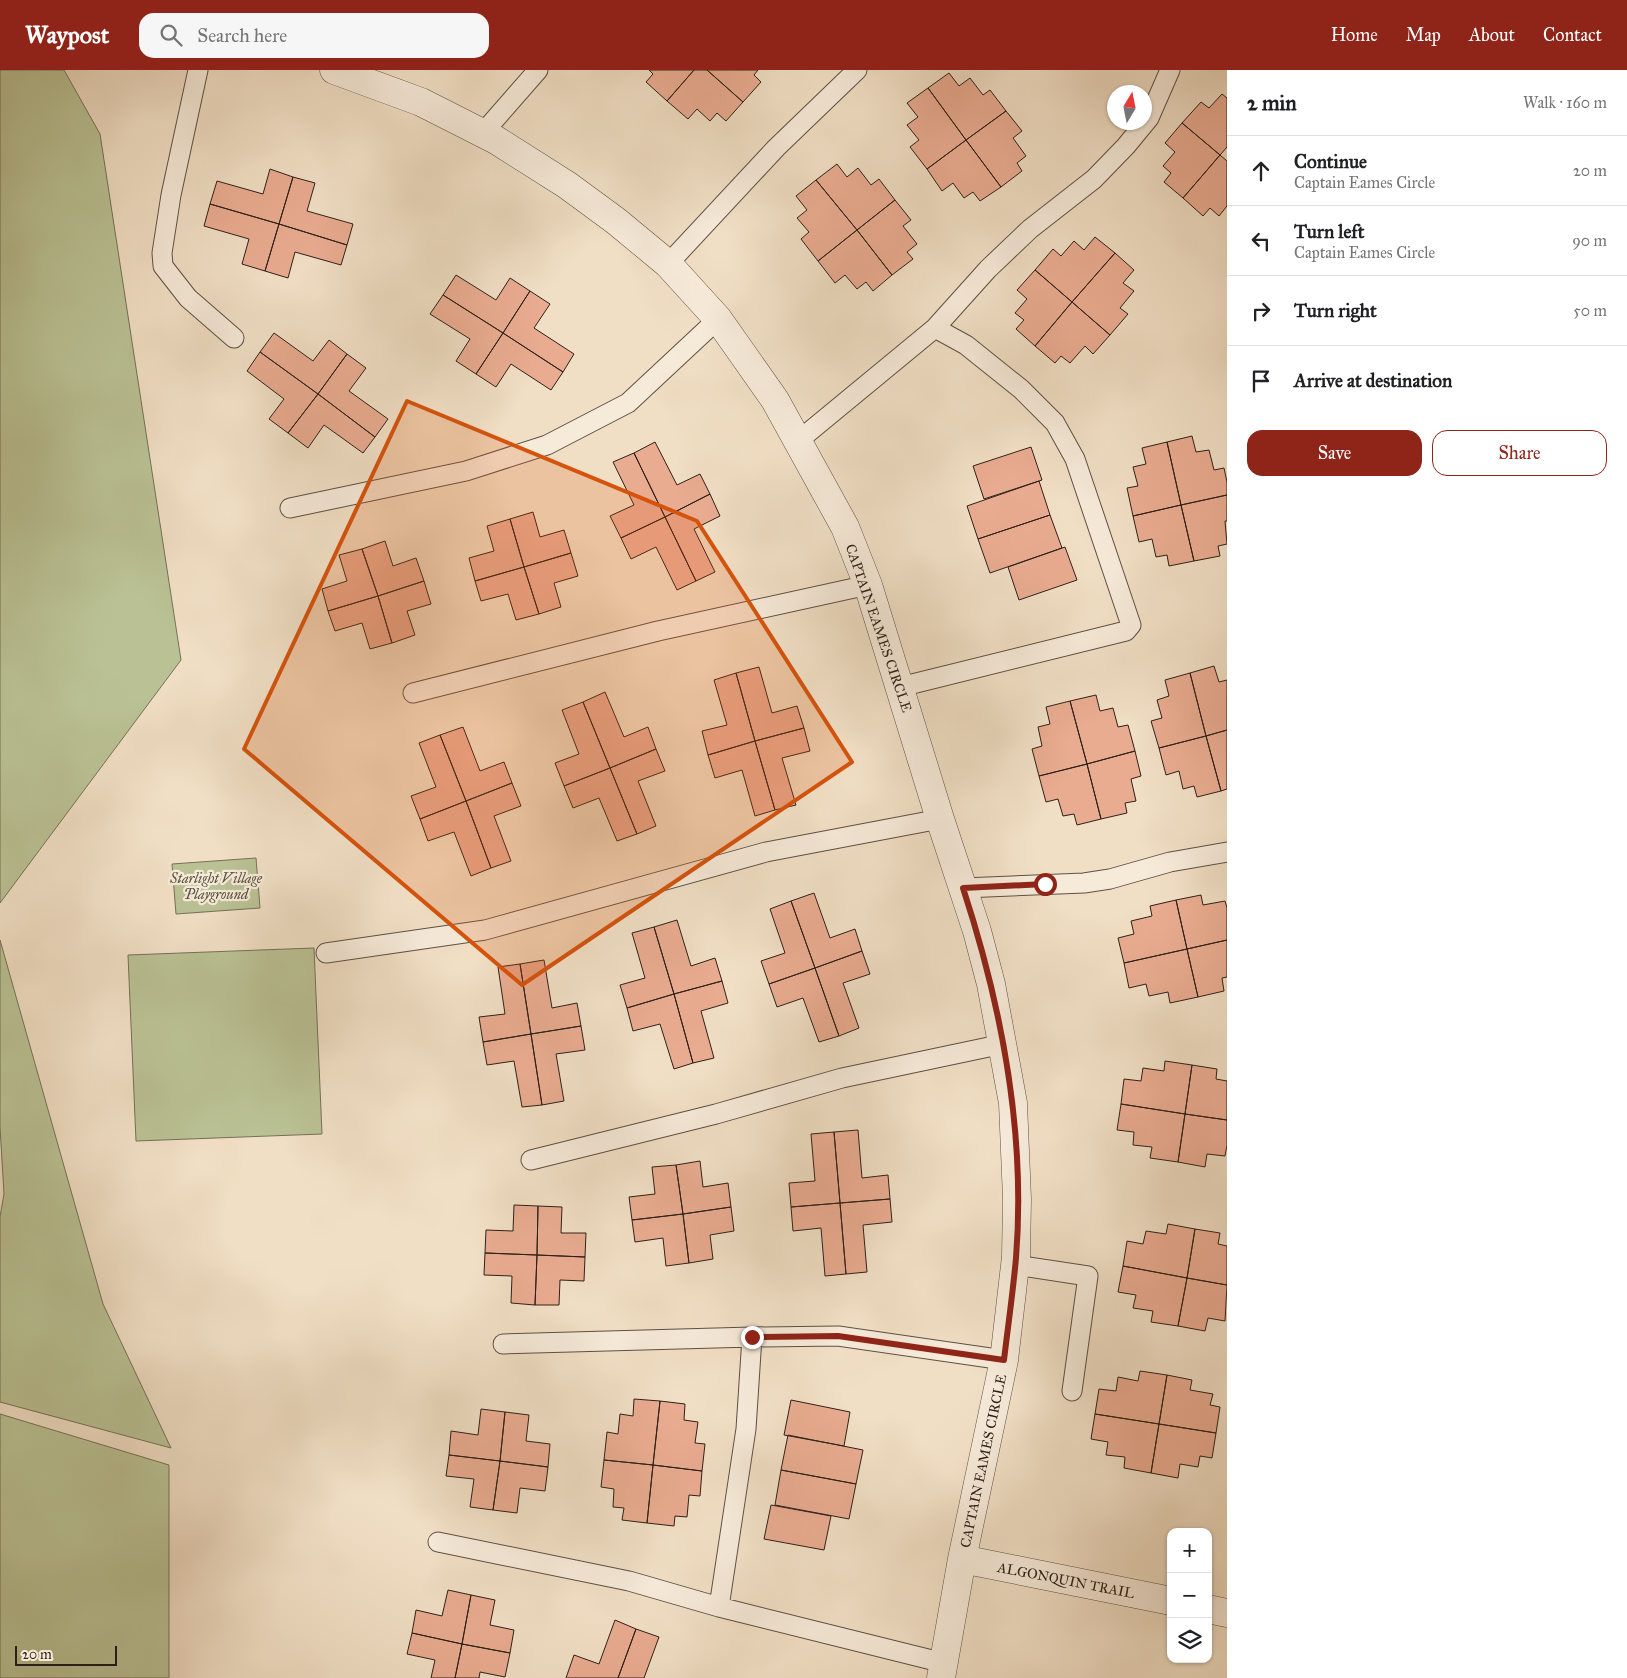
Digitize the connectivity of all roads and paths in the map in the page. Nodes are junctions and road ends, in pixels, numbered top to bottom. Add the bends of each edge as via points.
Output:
1 (198, 70) edge
2 (334, 70) edge
3 (538, 70) edge
4 (857, 70) edge
5 (1170, 70) edge
6 (482, 134) junction
7 (668, 264) junction
8 (718, 319) junction
9 (935, 328) junction
10 (234, 338) dead end
11 (798, 441) junction
12 (290, 508) dead end
13 (868, 585) junction
14 (900, 687) junction
15 (412, 693) dead end
16 (940, 819) junction
17 (1227, 852) edge
18 (963, 888) junction
19 (326, 953) dead end
20 (1003, 1044) junction
21 (532, 1160) dead end
22 (1015, 1265) junction
23 (752, 1337) junction
24 (503, 1344) dead end
25 (1004, 1360) junction
26 (1072, 1391) dead end
27 (438, 1542) dead end
28 (962, 1559) junction
29 (1167, 1600) edge
30 (719, 1607) junction
31 (1212, 1610) edge
32 (1227, 1613) edge
33 (942, 1671) edge

1 - 10 lane via 171,195 163,266 188,298
2 - 6 street, CAPTAIN EAMES CIRCLE via 421,102
3 - 6 lane
4 - 7 lane via 776,148
5 - 9 lane via 1149,118 1126,146 1094,179 1016,242
6 - 7 street, CAPTAIN EAMES CIRCLE via 567,185
7 - 8 street, CAPTAIN EAMES CIRCLE
8 - 11 street, CAPTAIN EAMES CIRCLE via 775,400
8 - 12 lane via 628,403 547,446 466,471
9 - 11 lane
9 - 14 lane via 966,345 1021,389 1055,422 1074,459 1131,625 1126,631
11 - 13 street, CAPTAIN EAMES CIRCLE via 845,527
13 - 14 street, CAPTAIN EAMES CIRCLE
13 - 15 lane via 658,631
14 - 16 street, CAPTAIN EAMES CIRCLE
16 - 18 street, CAPTAIN EAMES CIRCLE
16 - 19 lane via 766,852 485,930
17 - 18 lane via 1084,883
18 - 20 street, CAPTAIN EAMES CIRCLE via 986,966
20 - 21 lane via 842,1078 716,1114
20 - 22 street, CAPTAIN EAMES CIRCLE via 1013,1103 1016,1150
22 - 25 street, CAPTAIN EAMES CIRCLE
22 - 26 lane via 1088,1276
23 - 24 lane
23 - 25 lane via 838,1336
23 - 30 lane via 746,1429
25 - 28 street, CAPTAIN EAMES CIRCLE
27 - 30 lane via 629,1581
28 - 29 street, ALGONQUIN TRAIL
28 - 33 street, CAPTAIN EAMES CIRCLE
30 - 33 lane
31 - 32 street

